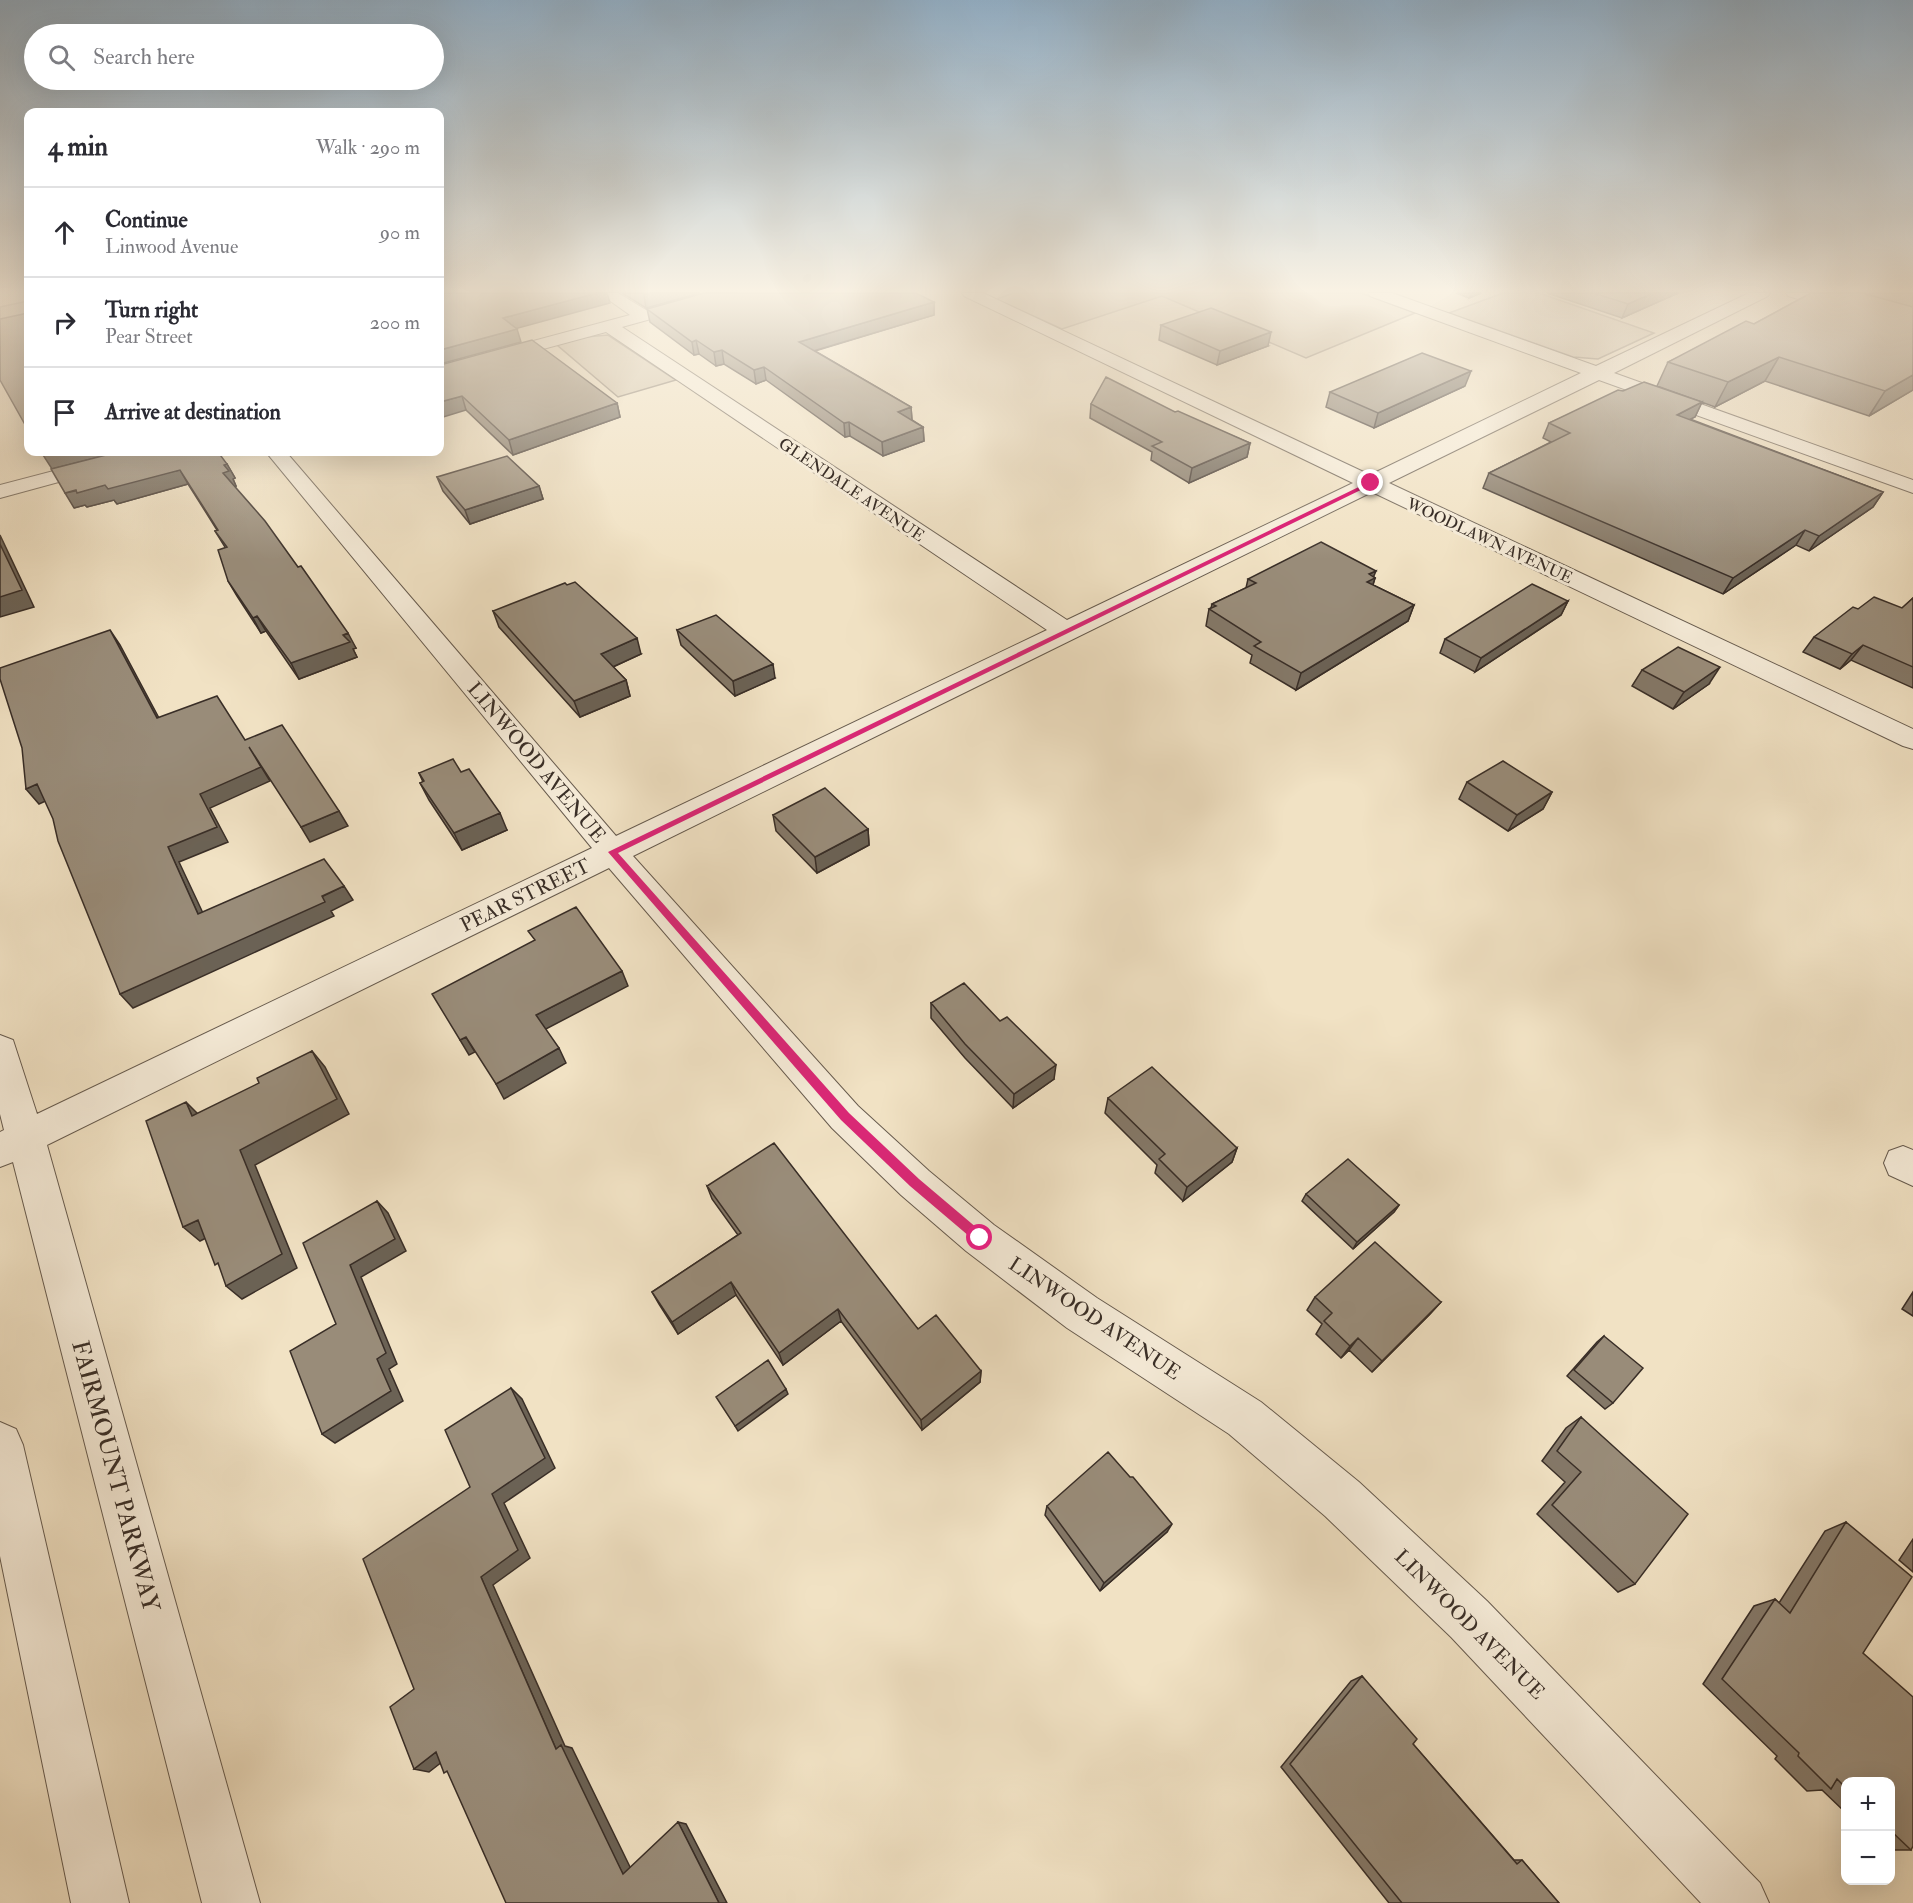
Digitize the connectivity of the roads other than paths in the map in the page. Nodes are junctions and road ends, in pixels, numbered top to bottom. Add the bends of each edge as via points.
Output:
1 (693, 382) edge
2 (1157, 382) edge
3 (1580, 382) edge
4 (1622, 382) edge
5 (132, 456) edge
6 (279, 456) edge
7 (1371, 483) junction
8 (1913, 487) edge
9 (0, 492) edge
10 (1066, 631) junction
11 (1913, 740) edge
12 (612, 852) junction
13 (0, 1050) edge
14 (13, 1144) edge
15 (0, 1445) edge
16 (100, 1903) edge
17 (231, 1903) edge
18 (1740, 1903) edge

1 - 10 street, GLENDALE AVENUE
2 - 7 street, WOODLAWN AVENUE
3 - 7 street, PEAR STREET
4 - 8 street
5 - 9 street
6 - 12 street, LINWOOD AVENUE
7 - 10 street, PEAR STREET
7 - 11 street, WOODLAWN AVENUE
10 - 12 street, PEAR STREET
12 - 14 street, PEAR STREET
12 - 18 street, LINWOOD AVENUE via 845,1117 915,1183 980,1238 1082,1313 1245,1418 1342,1499 1469,1619
13 - 14 street, FAIRMOUNT PARKWAY
14 - 17 street, FAIRMOUNT PARKWAY
15 - 16 street

